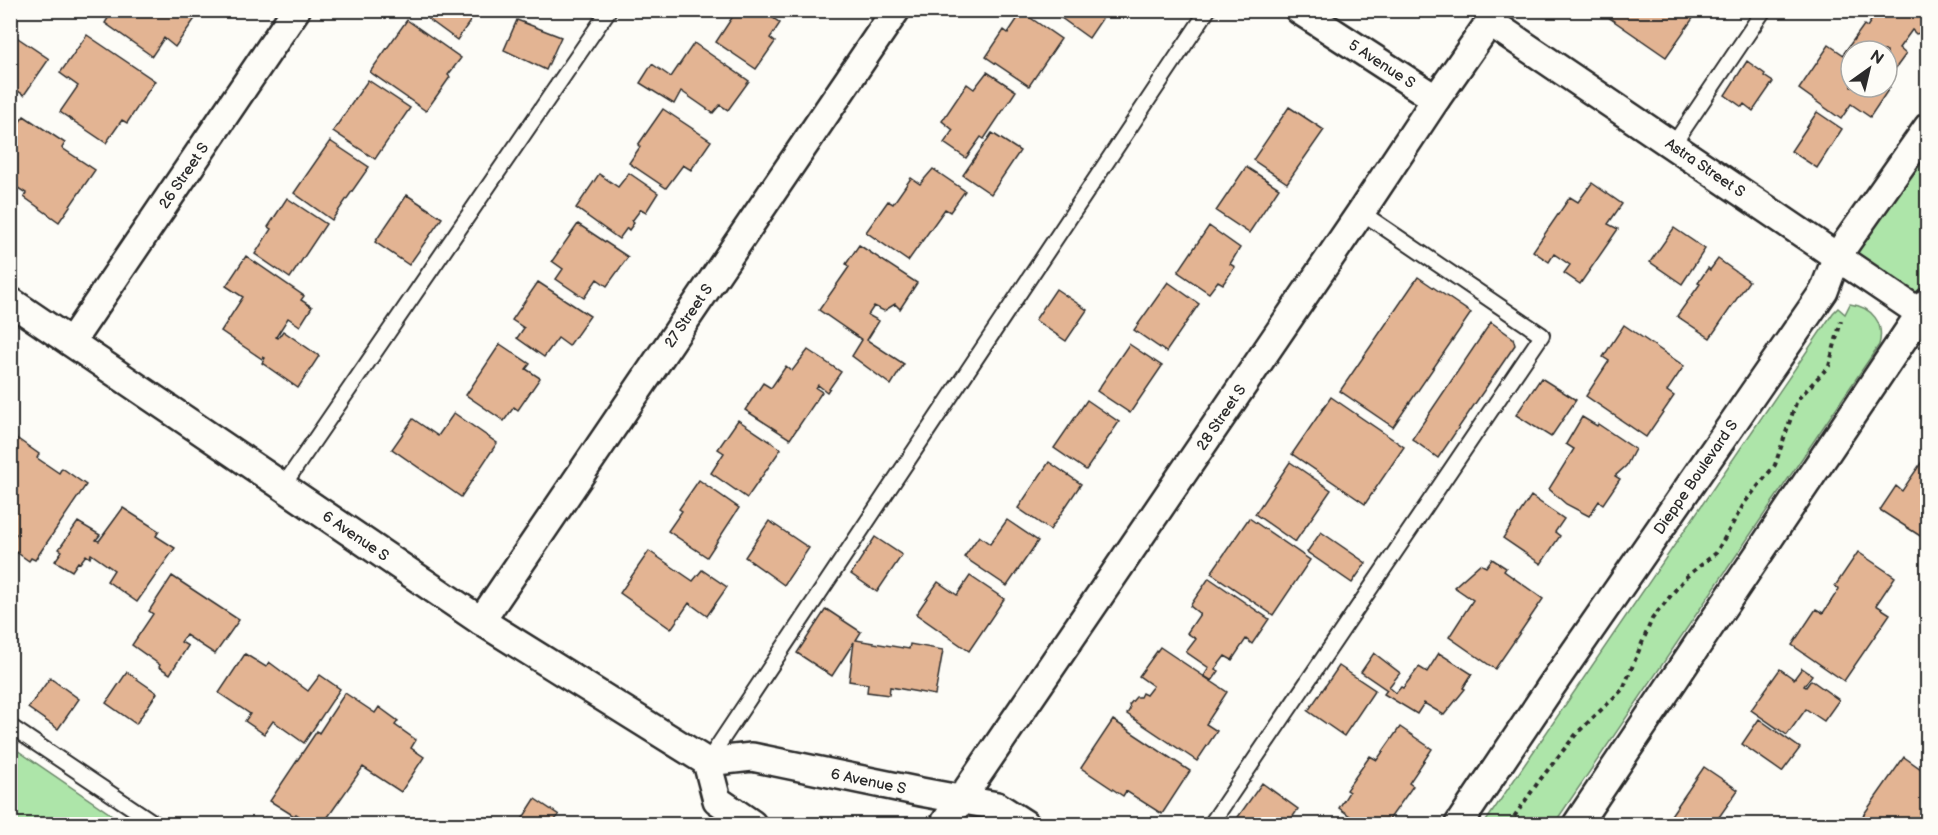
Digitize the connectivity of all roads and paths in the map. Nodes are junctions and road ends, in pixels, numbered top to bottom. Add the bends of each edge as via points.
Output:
1 (296, 10) edge
2 (609, 10) edge
3 (896, 10) edge
4 (1208, 10) edge
5 (1299, 10) edge
6 (1764, 10) edge
7 (1494, 16) edge
8 (1436, 99) junction
9 (1928, 127) edge
10 (1673, 144) junction
11 (1361, 212) junction
12 (1837, 256) junction
13 (10, 301) edge
14 (1924, 307) edge
15 (1843, 316) dead end
16 (71, 342) junction
17 (283, 486) junction
18 (481, 621) junction
19 (10, 726) edge
20 (707, 762) junction
21 (962, 798) junction
22 (156, 825) edge
23 (752, 825) edge
24 (944, 825) edge
25 (1025, 825) edge
26 (1211, 825) edge
27 (1459, 825) edge
28 (1509, 825) edge
29 (1576, 825) edge

1 - 16 street, 26 Street S
2 - 17 lane
3 - 18 street, 27 Street S
4 - 20 lane
5 - 8 street, 5 Avenue S
6 - 10 lane
7 - 8 street, 28 Street S
7 - 10 street, Astra Street S
8 - 11 street, 28 Street S
9 - 12 street, Dieppe Boulevard S
10 - 12 street, Astra Street S
11 - 21 street, 28 Street S
11 - 26 lane via 1542,335
12 - 14 street, Astra Street S
12 - 27 street, Dieppe Boulevard S via 1824,291
13 - 16 street, 6 Avenue S
14 - 29 street
15 - 28 path via 1829,366 1797,400 1775,465 1745,502 1716,553 1684,578 1652,619 1623,689 1577,733
16 - 17 street, 6 Avenue S
17 - 18 street, 6 Avenue S
18 - 20 street, 6 Avenue S
19 - 22 lane
20 - 21 street, 6 Avenue S via 752,757
20 - 23 street via 717,800
21 - 24 street, 28 Street S
21 - 25 street, 6 Avenue S via 997,806

